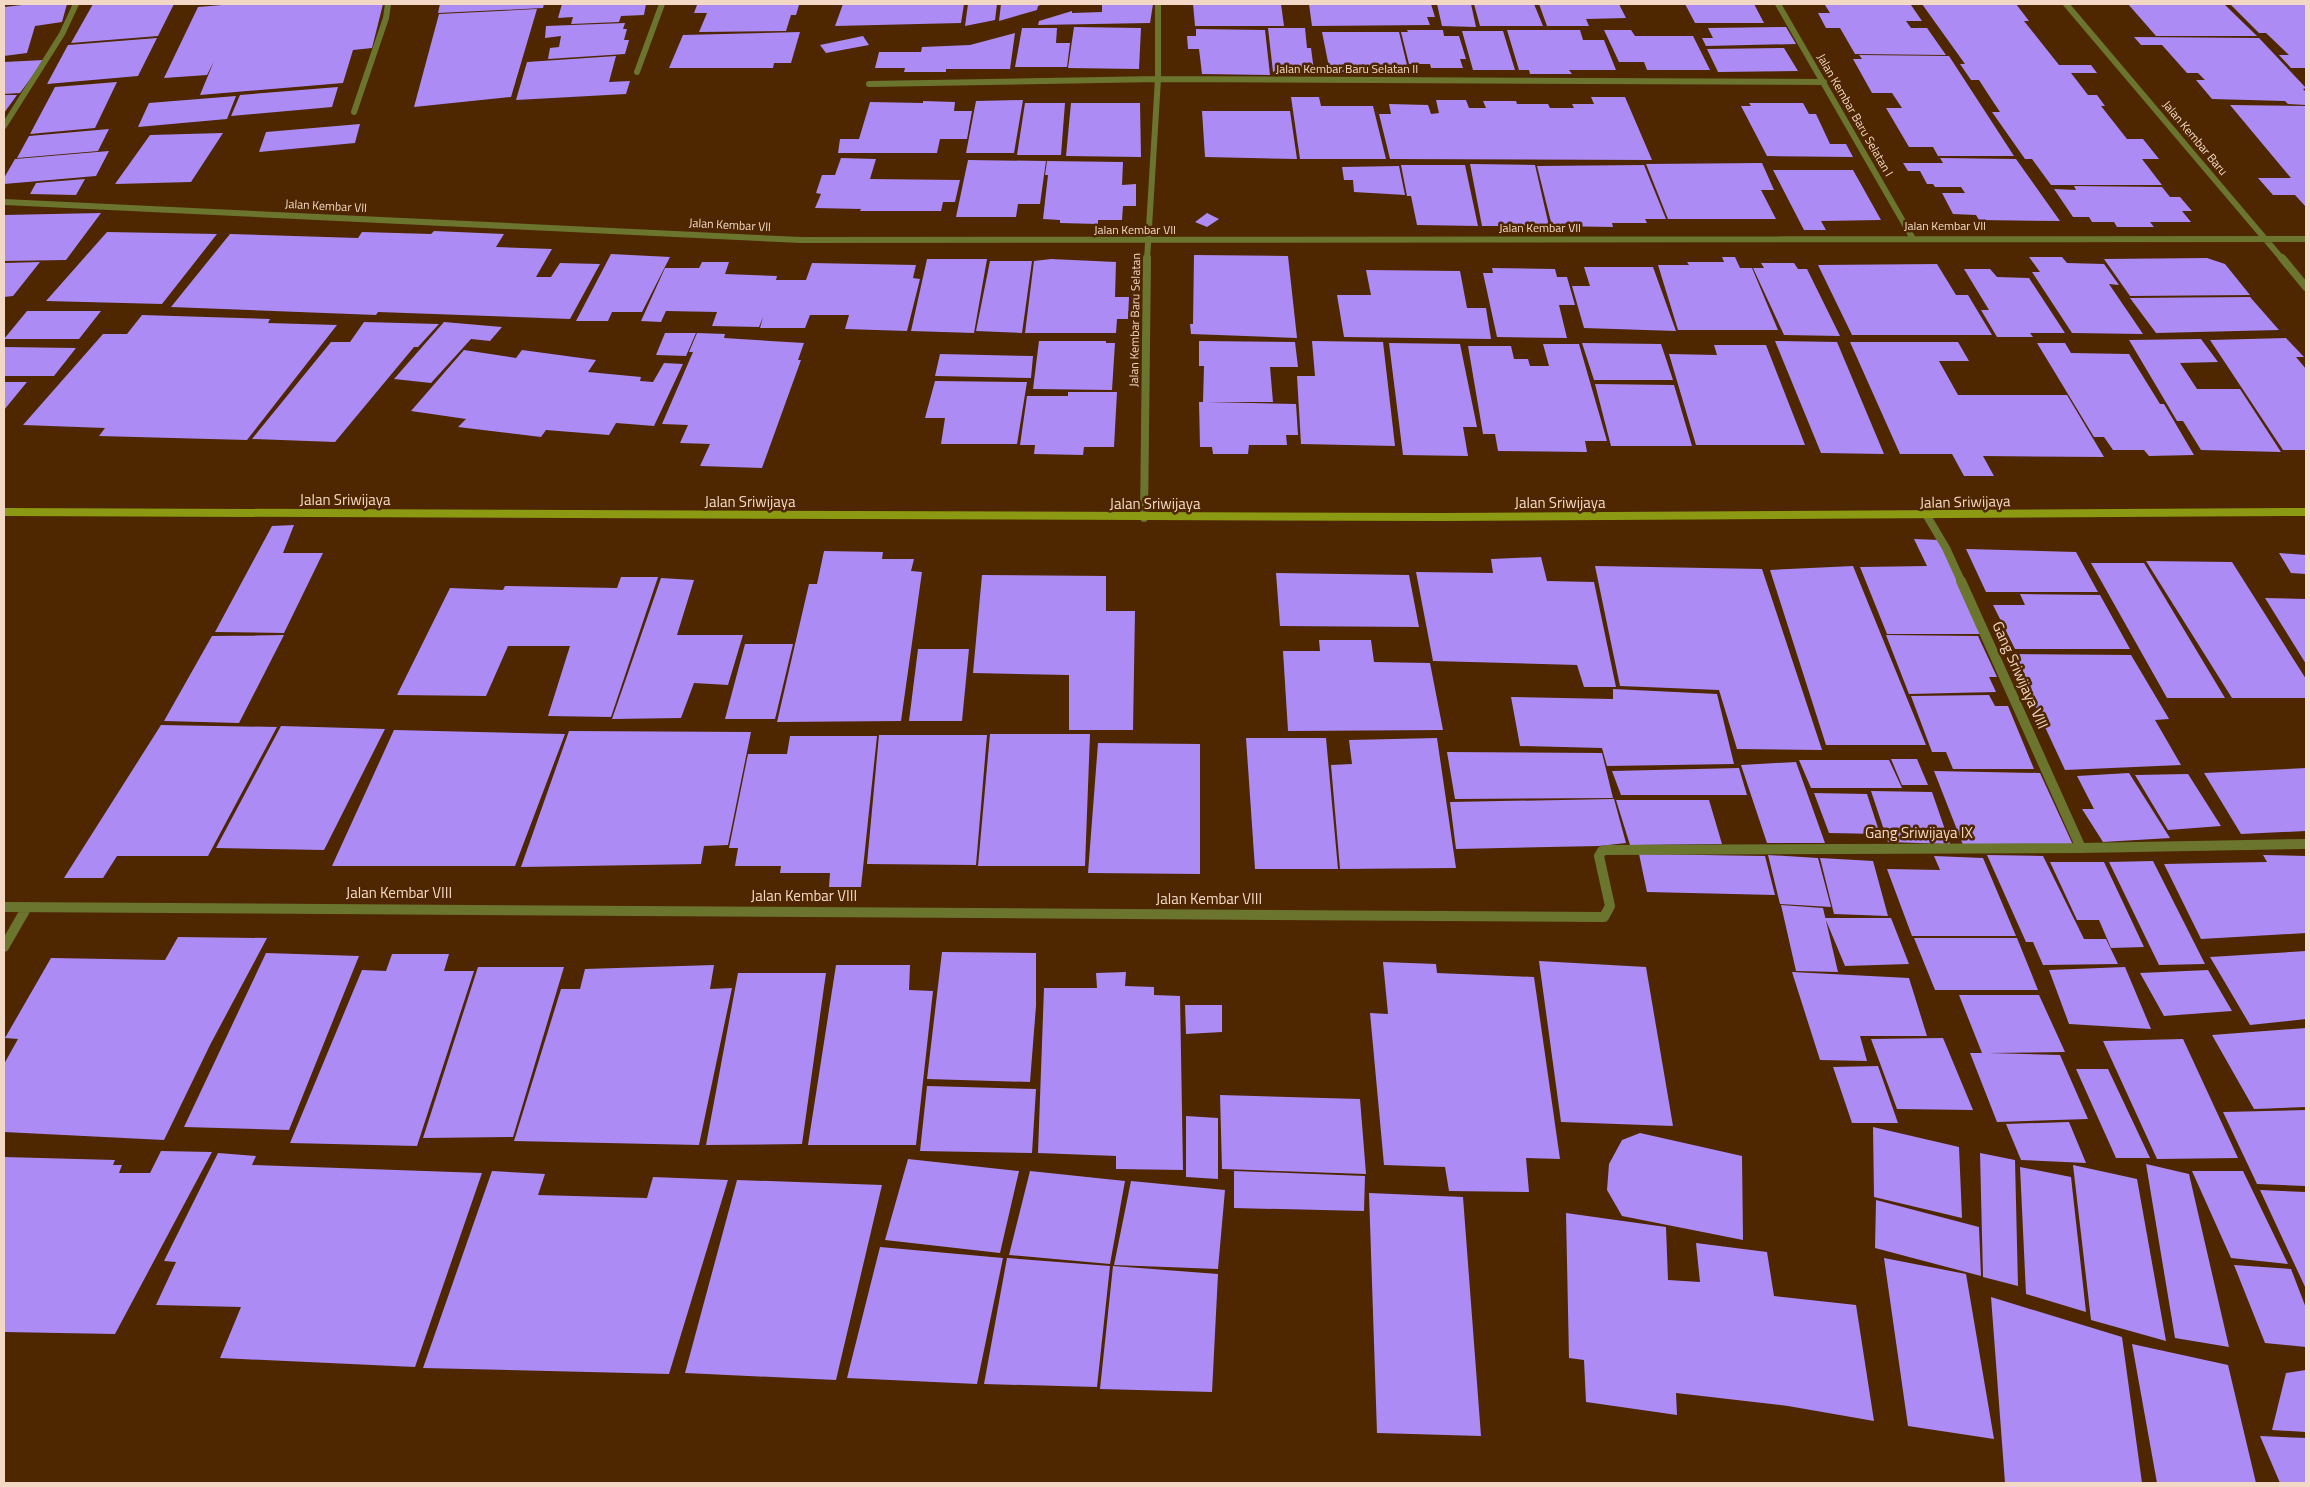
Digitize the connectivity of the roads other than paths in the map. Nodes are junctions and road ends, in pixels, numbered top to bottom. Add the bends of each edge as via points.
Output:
1 (76, 4) edge
2 (388, 4) edge
3 (662, 4) edge
4 (1158, 4) edge
5 (1778, 4) edge
6 (2066, 4) edge
7 (637, 72) dead end
8 (1158, 79) junction
9 (1824, 82) junction
10 (869, 84) dead end
11 (354, 112) dead end
12 (4, 126) edge
13 (4, 202) edge
14 (1912, 238) junction
15 (2306, 238) edge
16 (2267, 239) junction
17 (1147, 241) junction
18 (2306, 286) edge
19 (4, 512) edge
20 (2306, 512) edge
21 (1927, 516) junction
22 (1144, 518) junction
23 (2306, 844) edge
24 (2081, 848) junction
25 (4, 907) edge
26 (27, 907) junction
27 (1604, 917) joint
28 (4, 948) edge

1 - 12 street via 62,34
2 - 11 street
3 - 7 street
4 - 8 street, Jalan Kembar Baru Selatan
5 - 9 street, Jalan Kembar Baru Selatan I
6 - 16 street, Jalan Kembar Baru
8 - 9 street, Jalan Kembar Baru Selatan II
8 - 10 street, Jalan Kembar Baru Selatan II
8 - 17 street, Jalan Kembar Baru Selatan
9 - 14 street, Jalan Kembar Baru Selatan I
13 - 17 street, Jalan Kembar VII via 801,240
14 - 16 street, Jalan Kembar VII
14 - 17 street, Jalan Kembar VII
15 - 16 street, Jalan Kembar VII
16 - 18 street, Jalan Kembar Baru
17 - 22 street, Jalan Kembar Baru Selatan
19 - 22 main road, Jalan Sriwijaya
20 - 21 main road, Jalan Sriwijaya
21 - 22 main road, Jalan Sriwijaya
21 - 24 street, Gang Sriwijaya VIII via 1946,548
23 - 24 street, Gang Sriwijaya IX
24 - 27 street, Gang Sriwijaya IX via 1606,850 1599,856 1610,906
25 - 26 street, Jalan Kembar VIII
26 - 27 street, Jalan Kembar VIII
26 - 28 street

